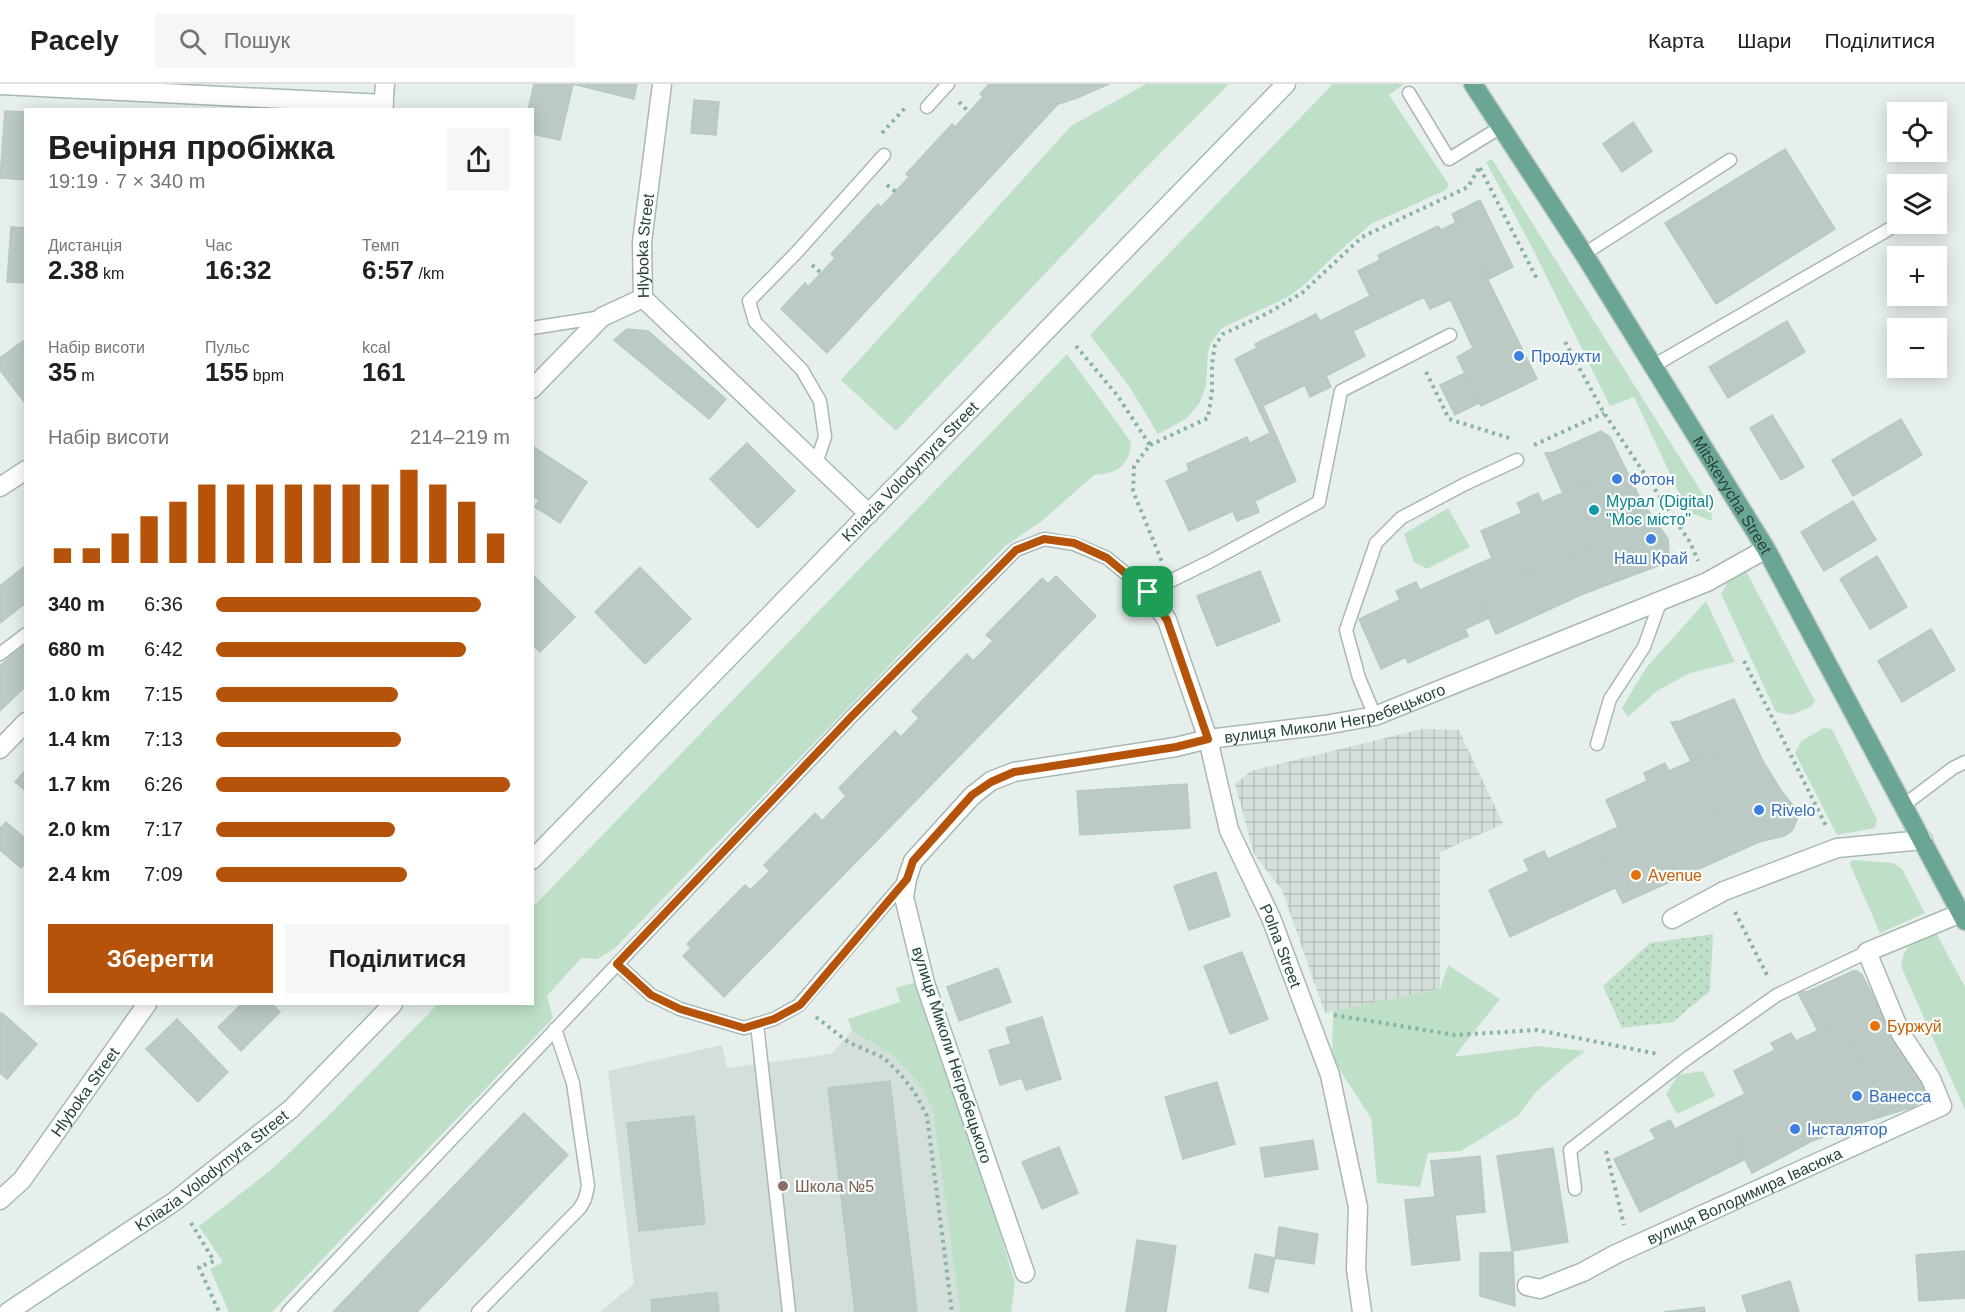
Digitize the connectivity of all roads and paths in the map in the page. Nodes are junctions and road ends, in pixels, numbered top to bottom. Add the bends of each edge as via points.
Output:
1 (385, 84) edge
2 (662, 84) edge
3 (948, 84) edge
4 (1286, 84) edge
5 (1473, 84) edge
6 (0, 85) edge
7 (1409, 93) dead end
8 (383, 107) edge
9 (927, 107) joint
10 (1501, 127) junction
11 (884, 155) joint
12 (1730, 160) dead end
13 (1887, 230) edge
14 (1584, 254) junction
15 (1538, 281) dead end
16 (643, 298) junction
17 (602, 317) junction
18 (534, 328) edge
19 (1450, 335) dead end
20 (1565, 342) dead end
21 (1076, 346) dead end
22 (1653, 366) junction
23 (534, 387) edge
24 (1433, 387) dead end
25 (1604, 413) junction
26 (1512, 439) dead end
27 (1150, 445) junction
28 (1517, 460) joint
29 (816, 463) junction
30 (24, 471) edge
31 (3, 481) edge
32 (869, 514) junction
33 (1766, 549) junction
34 (1707, 582) junction
35 (1148, 592) junction
36 (1661, 600) junction
37 (24, 636) edge
38 (0, 654) edge
39 (1744, 661) dead end
40 (1375, 716) junction
41 (24, 724) edge
42 (1208, 739) junction
43 (1598, 744) dead end
44 (0, 749) edge
45 (1965, 762) edge
46 (1904, 805) junction
47 (1923, 840) junction
48 (1837, 848) junction
49 (534, 858) edge
50 (907, 879) junction
51 (1724, 891) junction
52 (1963, 917) edge
53 (1672, 919) dead end
54 (1867, 952) junction
55 (617, 964) junction
56 (1777, 994) junction
57 (146, 1005) edge
58 (392, 1005) edge
59 (800, 1005) junction
60 (1308, 1011) junction
61 (757, 1024) junction
62 (555, 1029) junction
63 (1685, 1060) junction
64 (1600, 1127) junction
65 (1575, 1189) dead end
66 (0, 1200) edge
67 (191, 1223) dead end
68 (1630, 1248) junction
69 (1024, 1273) dead end
70 (1527, 1286) dead end
71 (8, 1312) edge
72 (219, 1312) edge
73 (288, 1312) edge
74 (478, 1312) edge
75 (789, 1312) edge
76 (952, 1312) edge
77 (1362, 1312) edge

1 - 8 street
2 - 16 street, Hlyboka Street via 642,242
3 - 9 lane
4 - 32 street, Kniazia Volodymyra Street
5 - 10 main road, Mitskevycha Street
6 - 8 street
7 - 10 lane via 1449,159
9 - 11 path via 916,96 873,144
10 - 14 main road, Mitskevycha Street
11 - 29 lane via 749,301 755,322 802,370 819,401 825,437
12 - 14 lane
13 - 22 lane
14 - 22 main road, Mitskevycha Street
15 - 27 path via 1480,167 1468,187 1362,237 1302,293 1223,334 1215,345 1208,418
16 - 17 street, Hlyboka Street
16 - 29 street
17 - 18 lane
17 - 23 street, Hlyboka Street
19 - 35 lane via 1341,391 1319,502
20 - 25 path
21 - 27 path via 1118,395
22 - 33 main road, Mitskevycha Street
24 - 26 path via 1449,419
25 - 28 path via 1533,446
25 - 34 path via 1690,542
27 - 35 path via 1134,466 1133,491 1163,564
28 - 40 lane via 1401,518 1376,543 1346,630 1359,678
29 - 32 street
30 - 31 street
32 - 49 street, Kniazia Volodymyra Street
33 - 34 street, вулиця Миколи Негребецького
33 - 46 main road, Mitskevycha Street
34 - 36 street, вулиця Миколи Негребецького
35 - 42 street, Polna Street via 1167,620
35 - 55 lane via 1107,558 1074,543 1044,539 1016,550
36 - 40 street, вулиця Миколи Негребецького
36 - 43 lane via 1644,647 1610,699
37 - 38 lane
39 - 48 path
40 - 42 street, вулиця Миколи Негребецького
41 - 44 street
42 - 50 street, вулиця Миколи Негребецького via 1014,772 991,782 972,795 913,861
42 - 60 street, Polna Street via 1229,830 1271,918
45 - 46 lane
46 - 47 main road, Mitskevycha Street
47 - 48 street
47 - 52 main road, Mitskevycha Street
48 - 51 street
50 - 59 lane
50 - 69 street, вулиця Миколи Негребецького via 904,897 925,983
51 - 53 street
51 - 56 path
52 - 54 street
54 - 56 lane
54 - 68 street, вулиця Володимира Івасюка via 1901,1034 1931,1079 1942,1106
55 - 61 lane via 651,995 680,1009 744,1028
55 - 62 lane
56 - 63 lane
57 - 66 street, Hlyboka Street via 22,1180
58 - 71 street, Kniazia Volodymyra Street via 291,1109 175,1201
59 - 61 lane
59 - 76 path via 848,1042 884,1058 915,1093 927,1116
60 - 63 path via 1455,1035 1537,1030
60 - 77 street, Polna Street via 1330,1075 1353,1180 1358,1208 1356,1269
61 - 75 lane
62 - 73 lane
62 - 74 lane via 573,1083 588,1186 585,1199
63 - 64 lane
64 - 65 lane via 1570,1150
64 - 68 path
67 - 72 path via 214,1261 199,1267
68 - 70 street, вулиця Володимира Івасюка via 1540,1289

